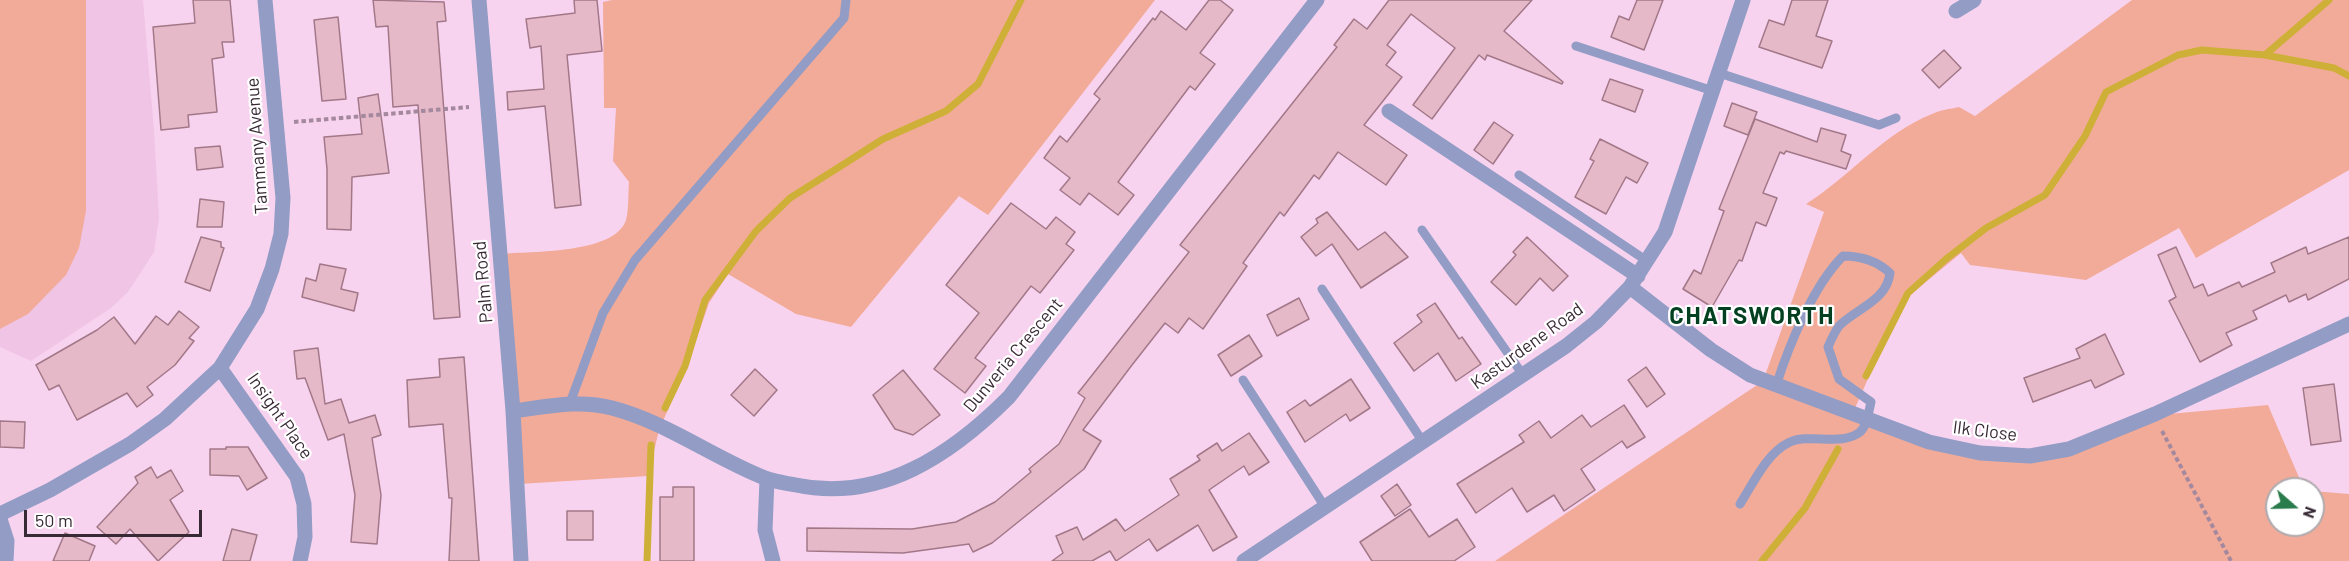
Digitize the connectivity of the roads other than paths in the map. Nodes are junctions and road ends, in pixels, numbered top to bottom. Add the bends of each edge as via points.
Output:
1 (265, 0) edge
2 (479, 0) edge
3 (846, 0) edge
4 (1317, 0) edge
5 (1974, 0) edge
6 (1738, 1) edge
7 (1956, 11) dead end
8 (1576, 46) dead end
9 (1719, 73) junction
10 (1713, 91) junction
11 (1389, 111) dead end
12 (1896, 118) dead end
13 (1519, 176) dead end
14 (1422, 230) dead end
15 (1647, 261) junction
16 (1634, 281) junction
17 (1322, 290) dead end
18 (2349, 324) edge
19 (220, 368) junction
20 (1523, 375) junction
21 (1243, 380) dead end
22 (1776, 386) junction
23 (570, 403) junction
24 (513, 411) junction
25 (1866, 420) junction
26 (1423, 442) junction
27 (767, 479) junction
28 (1740, 504) dead end
29 (1325, 507) junction
30 (0, 514) edge
31 (0, 519) edge
32 (6, 561) edge
33 (300, 561) edge
34 (521, 561) edge
35 (773, 561) edge
36 (1244, 561) edge

1 - 19 street, Tammany Avenue via 283,198 281,234 257,309
2 - 24 street, Palm Road
3 - 23 lane via 844,18 635,260 603,314
4 - 27 street, Dunveria Crescent via 1009,397 975,430 931,462 891,480 818,490
5 - 7 street
6 - 9 street, Kasturdene Road
8 - 10 lane
9 - 10 street, Kasturdene Road
9 - 12 lane via 1879,125
10 - 15 street, Kasturdene Road via 1665,232
11 - 16 street, Ilk Close
13 - 15 lane
14 - 20 lane
15 - 16 street, Kasturdene Road
16 - 20 street, Kasturdene Road via 1596,322
16 - 22 street, Ilk Close via 1711,350
17 - 26 lane
18 - 25 street, Ilk Close via 2155,414 2069,449 2030,456 1980,453 1929,442
19 - 30 street, Tammany Avenue via 165,419 130,444
19 - 33 street, Insight Place via 297,477 304,504 305,537
20 - 26 street, Kasturdene Road
21 - 29 lane
22 - 25 street, Ilk Close
22 - 25 lane via 1828,270 1843,256 1868,259 1890,273 1889,281 1865,309 1840,325 1828,347 1839,380 1871,402
23 - 24 street, Dunveria Crescent
23 - 27 street, Dunveria Crescent via 612,408 663,428
24 - 34 street, Palm Road
25 - 28 lane via 1860,432 1849,436 1785,444
26 - 29 street, Kasturdene Road
27 - 35 street via 765,530
29 - 36 street, Kasturdene Road
31 - 32 street via 7,541

